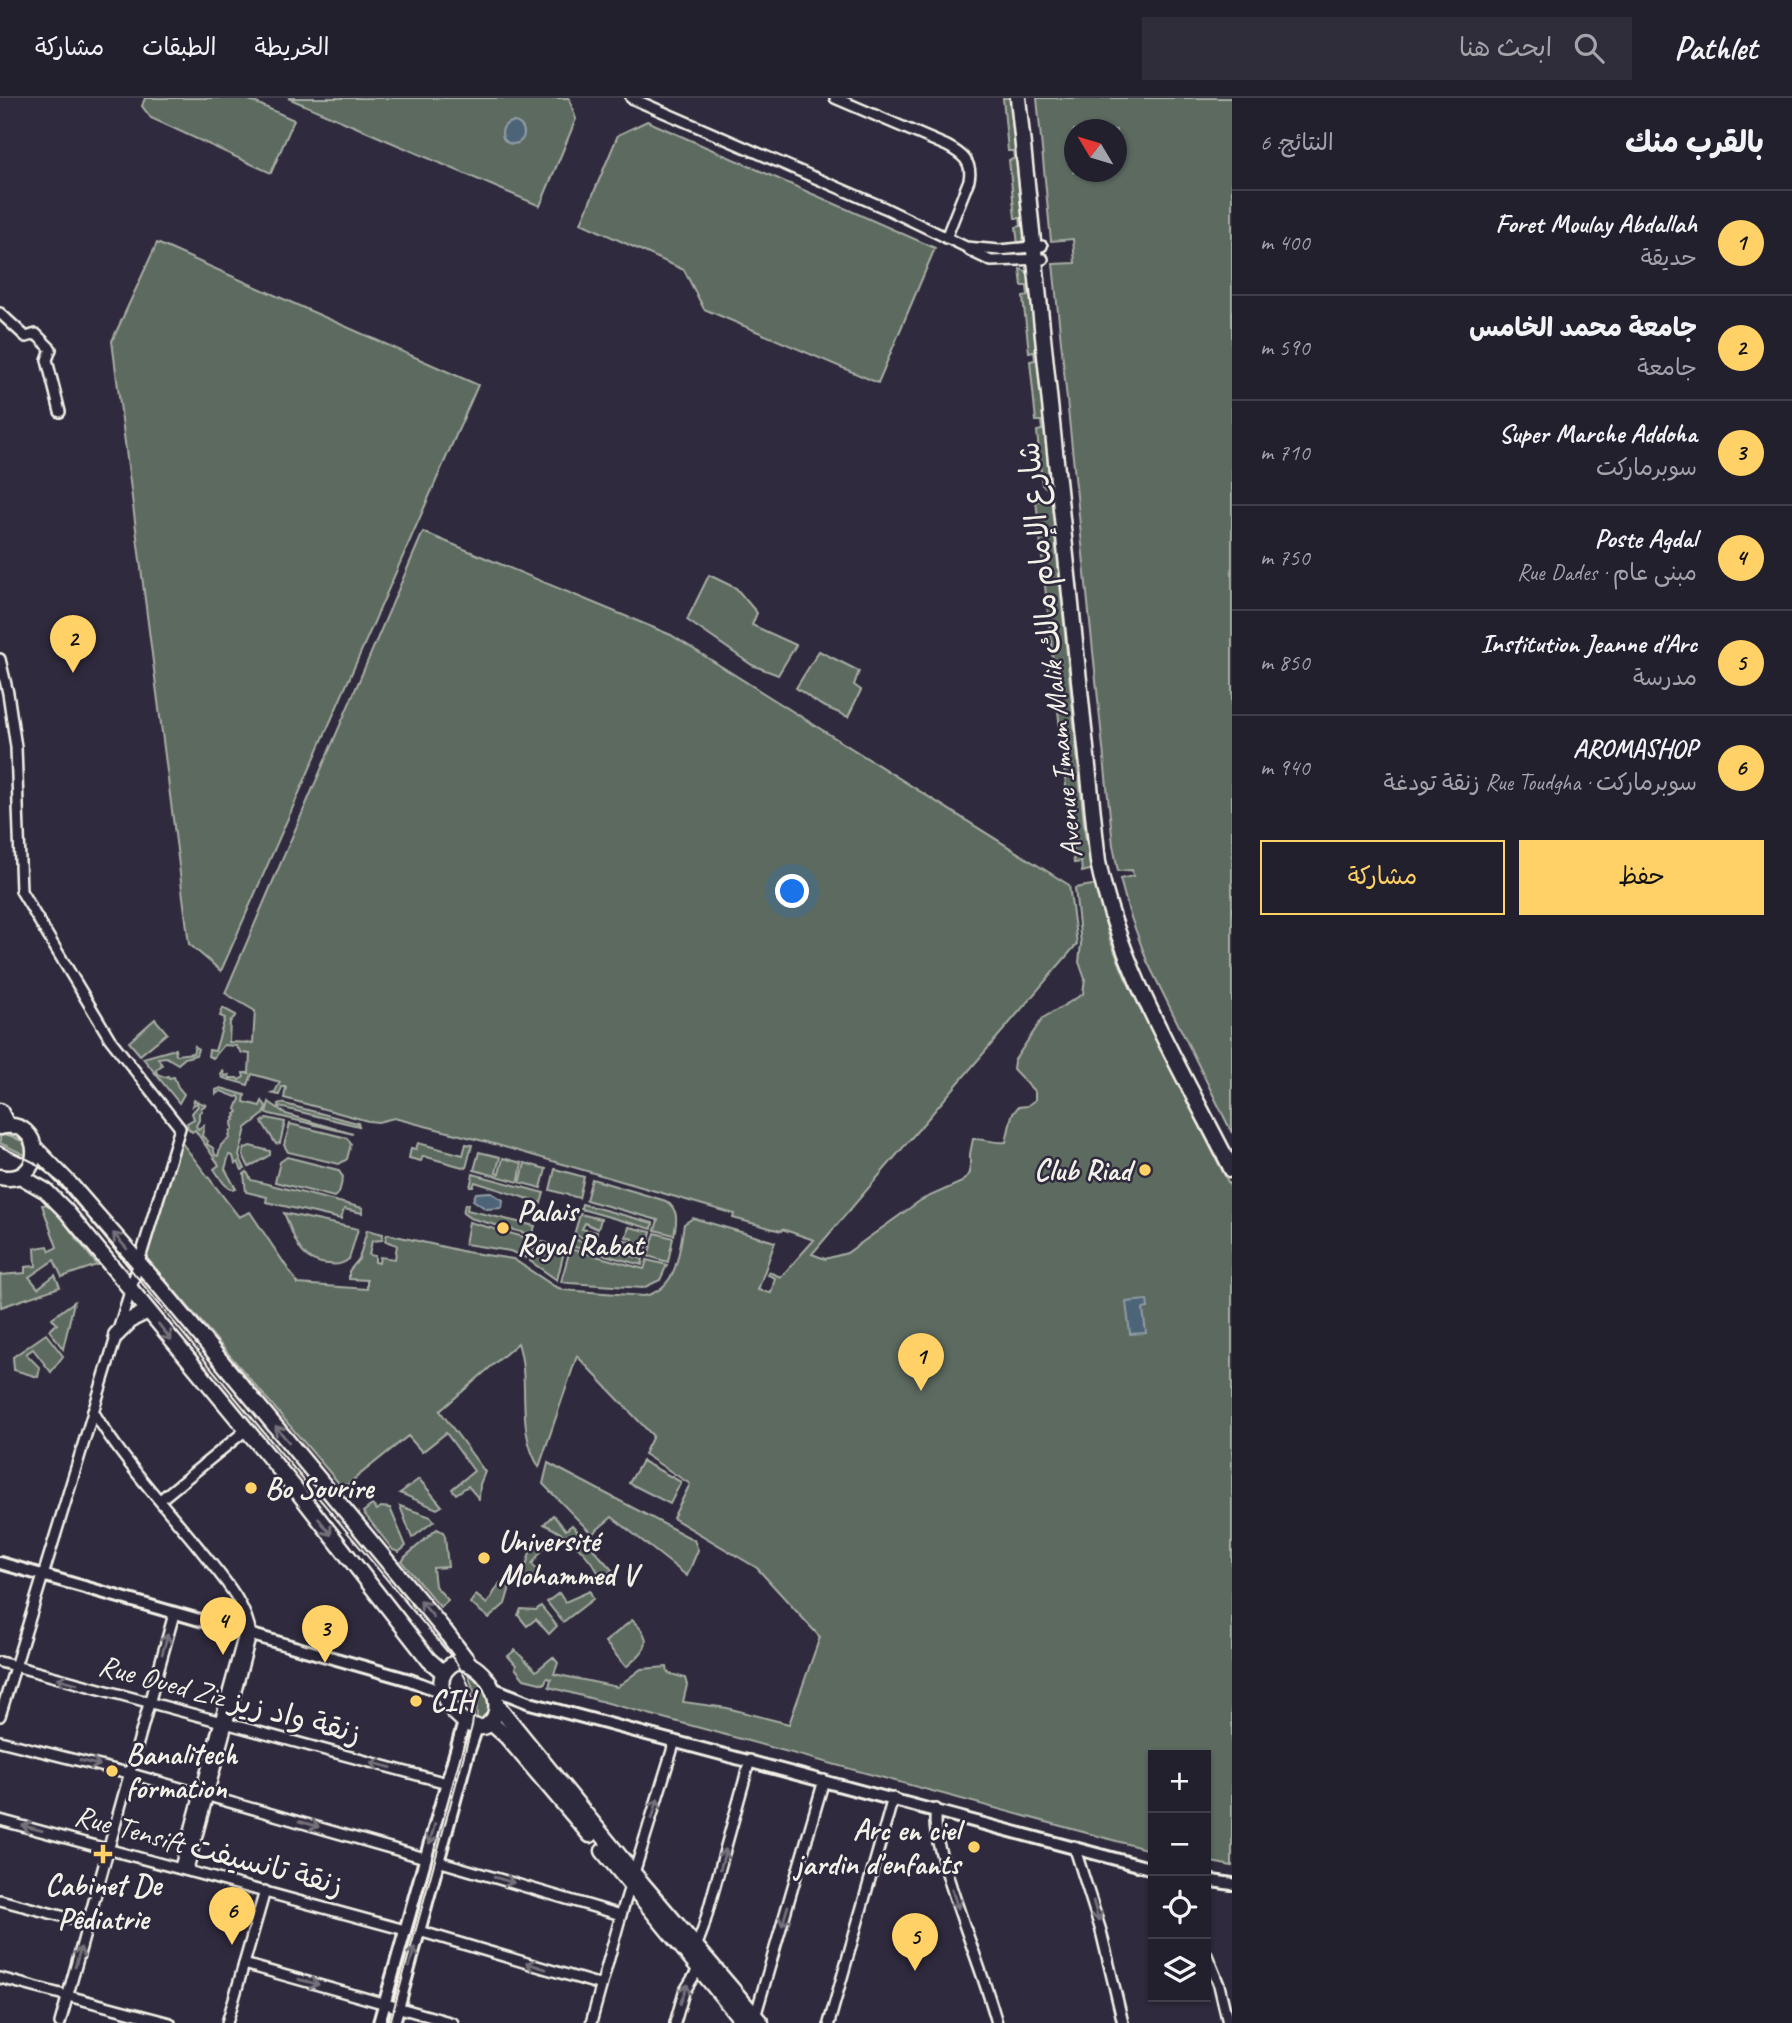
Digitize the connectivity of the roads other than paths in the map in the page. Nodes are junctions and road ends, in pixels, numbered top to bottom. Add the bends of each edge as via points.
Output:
1 (631, 98) edge
2 (835, 98) edge
3 (1018, 98) edge
4 (1027, 98) edge
5 (946, 238) junction
6 (1038, 252) junction
7 (0, 313) edge
8 (60, 412) dead end
9 (0, 659) edge
10 (0, 1111) edge
11 (4, 1126) edge
12 (35, 1148) junction
13 (1232, 1150) edge
14 (1232, 1170) edge
15 (20, 1176) junction
16 (0, 1177) edge
17 (138, 1262) junction
18 (130, 1290) junction
19 (148, 1311) junction
20 (116, 1335) junction
21 (93, 1411) junction
22 (246, 1430) junction
23 (160, 1500) junction
24 (0, 1563) edge
25 (43, 1576) junction
26 (174, 1614) junction
27 (247, 1634) junction
28 (0, 1662) edge
29 (469, 1663) junction
30 (15, 1667) junction
31 (444, 1683) junction
32 (495, 1698) junction
33 (149, 1703) junction
34 (0, 1716) edge
35 (225, 1723) junction
36 (477, 1723) junction
37 (0, 1741) edge
38 (675, 1741) junction
39 (750, 1760) junction
40 (128, 1773) junction
41 (824, 1780) junction
42 (447, 1783) junction
43 (204, 1796) junction
44 (894, 1798) junction
45 (936, 1809) junction
46 (0, 1820) edge
47 (1074, 1846) junction
48 (109, 1848) junction
49 (425, 1858) junction
50 (438, 1861) junction
51 (184, 1868) junction
52 (1148, 1868) edge
53 (632, 1879) junction
54 (1211, 1881) edge
55 (1232, 1884) edge
56 (265, 1891) junction
57 (0, 1900) edge
58 (621, 1915) junction
59 (89, 1923) junction
60 (405, 1930) junction
61 (419, 1931) junction
62 (695, 1958) junction
63 (244, 1964) junction
64 (1211, 1965) edge
65 (0, 1978) edge
66 (601, 1985) junction
67 (68, 1994) junction
68 (384, 2003) junction
69 (398, 2008) junction
70 (754, 2021) edge
71 (61, 2023) edge
72 (170, 2023) edge
73 (227, 2023) edge
74 (379, 2023) edge
75 (394, 2023) edge
76 (453, 2023) edge
77 (591, 2023) edge
78 (674, 2023) edge
79 (830, 2023) edge
80 (998, 2023) edge
81 (1123, 2023) edge
82 (1228, 2023) edge

1 - 5 street
2 - 5 street via 963,156 971,171
3 - 6 main road, Avenue Imam Malik شارع الإمام مالك
4 - 6 main road, Avenue Imam Malik شارع الإمام مالك
5 - 6 street via 991,261
6 - 13 main road, Avenue Imam Malik شارع الإمام مالك via 1108,868 1137,959
6 - 14 main road, Avenue Imam Malik شارع الإمام مالك via 1101,876 1128,961
7 - 8 street via 26,337 36,334 51,349 47,360
9 - 17 street via 16,747 21,891 110,1039 180,1128
10 - 11 main road
11 - 12 main road via 23,1130
12 - 15 main road via 33,1162
17 -> 12 main road
15 - 16 main road
15 - 18 main road via 59,1203
17 - 18 street
29 -> 17 main road
18 - 19 main road
18 - 20 street
19 - 20 main road
19 -> 22 main road
20 - 21 street
21 - 23 street
21 - 25 street
22 - 23 street
22 -> 31 main road
23 - 27 street via 226,1583 249,1619
24 - 25 street
25 - 26 street
25 - 30 street
26 - 27 street
33 -> 26 street
27 - 31 street via 414,1681
27 - 35 street
28 - 30 street, Rue Oued Ziz زنقة واد زيز
29 - 31 main road via 454,1663
29 - 32 main road via 484,1676
33 -> 30 street, Rue Oued Ziz زنقة واد زيز
30 - 34 street
31 - 36 main road via 453,1712
32 - 36 main road via 495,1716
32 - 38 street
32 - 53 main road
33 - 35 street, Rue Oued Ziz زنقة واد زيز
33 - 40 street
42 -> 35 street, Rue Oued Ziz زنقة واد زيز
35 - 43 street
36 - 42 street
36 - 50 street
36 - 53 main road via 506,1737
37 -> 40 street
38 - 39 street
53 -> 38 street
39 - 41 street
62 -> 39 street
40 - 43 street
40 - 48 street
41 - 44 street
41 -> 70 street
42 -> 49 street
43 -> 49 street
43 - 51 street
44 - 45 street
44 - 79 street
45 - 47 street
45 -> 80 street via 934,1821 953,1894
48 -> 46 street, Rue Tensift زنقة تانسيفت
47 - 52 street
47 -> 81 street
48 - 51 street, Rue Tensift زنقة تانسيفت
48 - 59 street
49 - 60 street
50 -> 58 street
50 - 61 street
51 - 56 street, Rue Tensift زنقة تانسيفت
53 - 58 street
53 - 62 main road
54 - 55 street
56 - 60 street, Rue Tensift زنقة تانسيفت
56 - 63 street
57 - 59 street
58 - 66 street
67 -> 59 street
60 - 68 street
66 -> 61 street
69 -> 61 street
62 - 70 main road
62 - 70 main road
78 -> 62 street
63 -> 68 street
63 - 73 street
64 - 82 street
65 - 67 street
66 - 77 street
67 - 71 street
67 - 72 street
68 - 69 street
68 - 74 street
69 - 75 street
69 - 76 street

